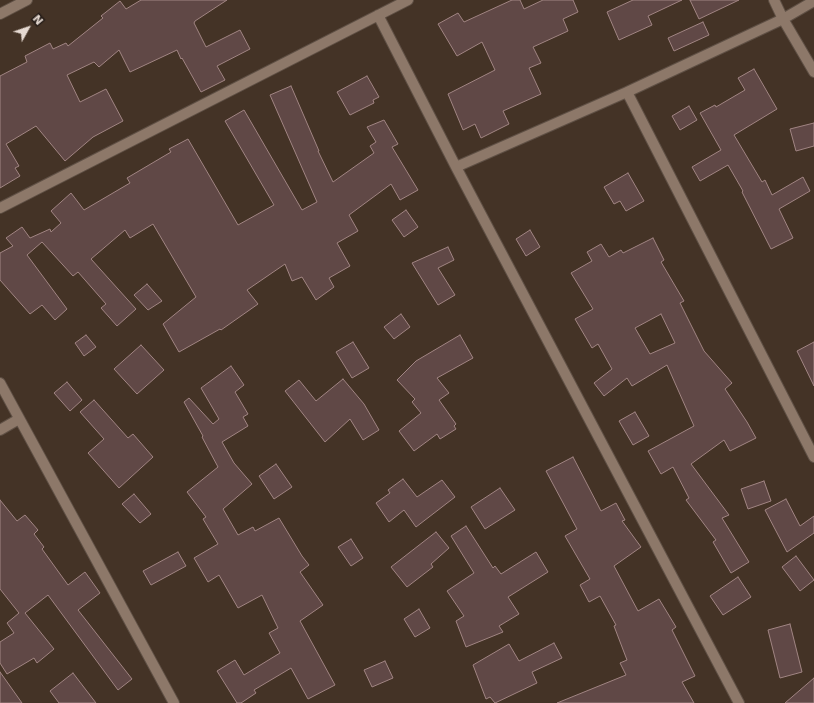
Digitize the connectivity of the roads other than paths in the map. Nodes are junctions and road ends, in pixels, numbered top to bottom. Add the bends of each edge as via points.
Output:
1 (27, 0) edge
2 (408, 0) edge
3 (774, 0) edge
4 (814, 1) edge
5 (0, 14) edge
6 (378, 15) junction
7 (783, 19) junction
8 (814, 72) edge
9 (627, 92) junction
10 (456, 167) junction
11 (0, 208) edge
12 (0, 383) edge
13 (19, 419) junction
14 (0, 430) edge
15 (814, 458) edge
16 (174, 703) edge
17 (739, 703) edge

1 - 5 street
2 - 6 street
3 - 7 street
4 - 7 street
6 - 10 street
6 - 11 street
7 - 8 street
7 - 9 street
9 - 10 street
9 - 15 street
10 - 17 street
12 - 13 street
13 - 14 street
13 - 16 street

